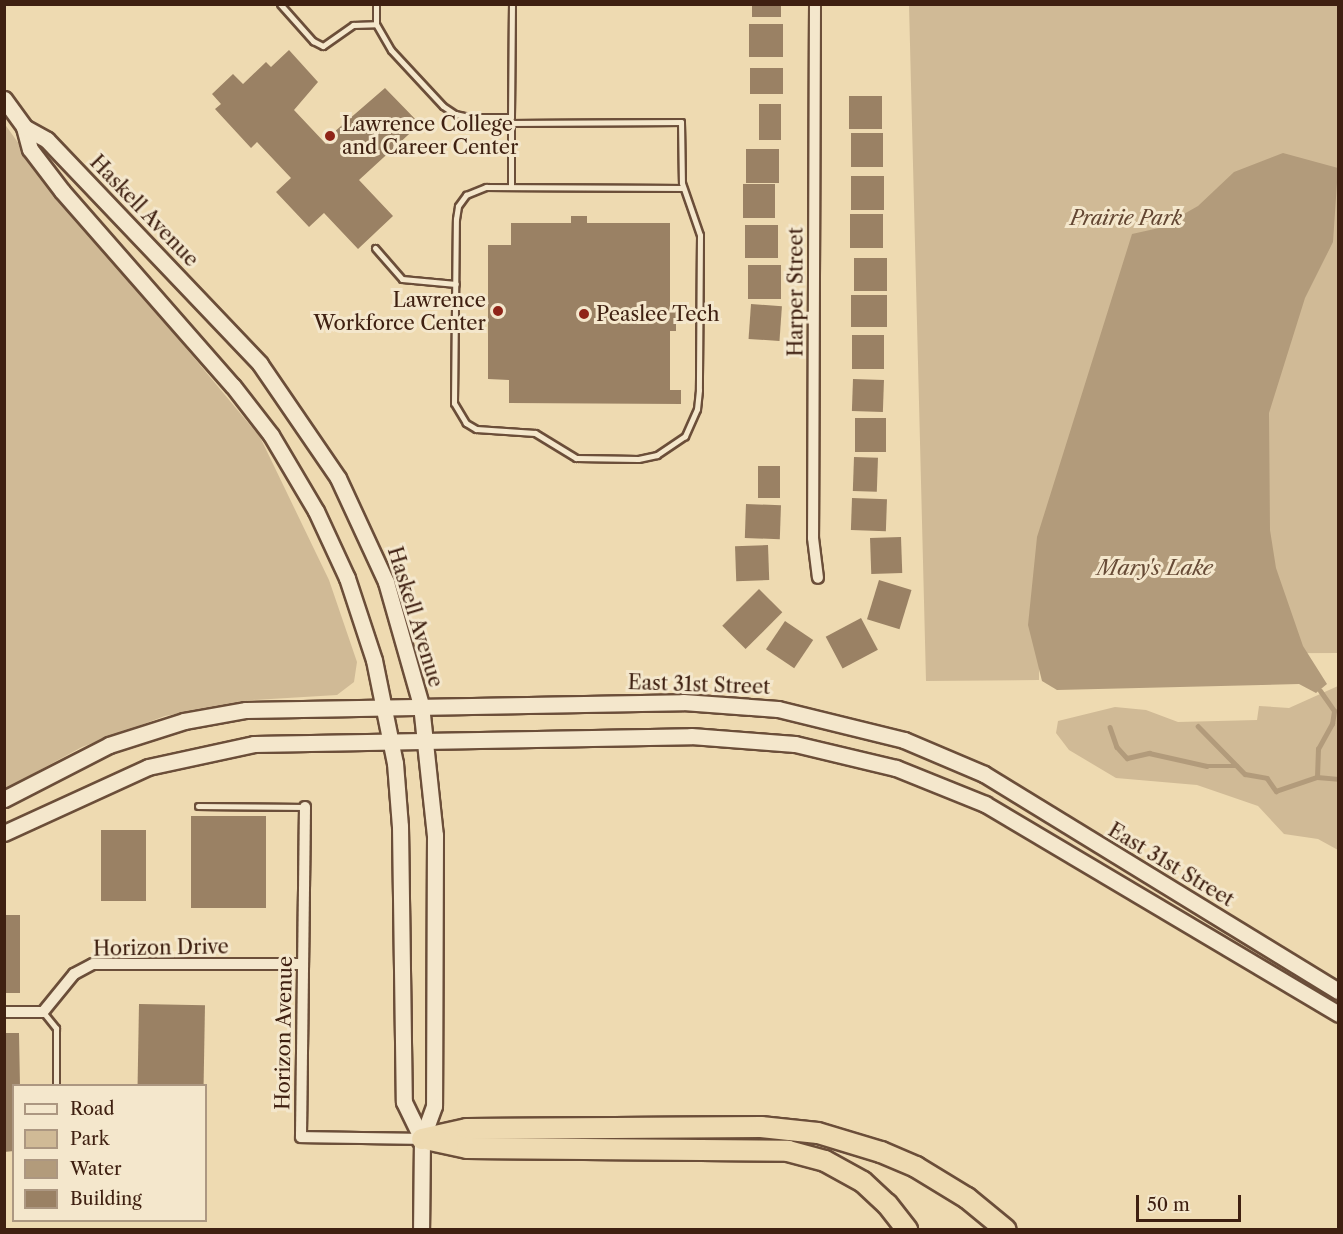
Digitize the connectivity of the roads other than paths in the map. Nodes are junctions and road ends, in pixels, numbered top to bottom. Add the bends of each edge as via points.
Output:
1 (280, 4) edge
2 (376, 4) edge
3 (512, 4) edge
4 (815, 4) edge
5 (376, 24) junction
6 (4, 99) edge
7 (511, 120) junction
8 (24, 127) junction
9 (511, 187) junction
10 (683, 188) junction
11 (375, 248) dead end
12 (456, 284) junction
13 (818, 578) dead end
14 (421, 705) junction
15 (386, 706) junction
16 (427, 739) junction
17 (391, 740) junction
18 (4, 799) edge
19 (198, 806) dead end
20 (305, 807) joint
21 (4, 833) edge
22 (303, 964) junction
23 (1338, 991) edge
24 (4, 1012) edge
25 (43, 1012) junction
26 (1338, 1014) edge
27 (56, 1084) edge
28 (422, 1138) junction
29 (422, 1230) edge
30 (907, 1230) edge
31 (1006, 1230) edge

1 - 5 lane via 318,45 329,44 353,25
2 - 5 lane
3 - 7 lane
4 - 13 street, Harper Street via 813,538
5 - 7 lane via 391,50 442,106 469,117
6 - 8 main road, Haskell Avenue
7 - 9 lane
7 - 10 lane via 681,122
8 - 14 main road, Haskell Avenue via 47,140 226,325 261,364 314,440 350,503 386,582
8 - 15 main road, Haskell Avenue via 30,149 62,191 233,386 286,458 347,578
9 - 10 lane
9 - 12 lane via 475,189 458,206
10 - 12 lane via 700,235 699,390 697,409 685,436 657,455 638,459 576,458 535,433 489,431 466,423 454,403
11 - 12 lane via 402,279
14 - 15 main road, East 31st Street
14 - 16 main road, Haskell Avenue
14 - 23 main road, East 31st Street via 718,703 778,709 874,730 984,774
15 - 17 main road, Haskell Avenue
15 - 18 main road, East 31st Street via 246,710 184,721 109,745
16 - 17 main road, East 31st Street
16 - 26 main road, East 31st Street via 738,737 828,750 896,768 957,791 1026,826
16 - 28 main road, Haskell Avenue via 435,835 434,1106
17 - 21 main road, East 31st Street via 254,744 183,757 121,777
17 - 28 main road, Haskell Avenue via 400,825 404,1102
19 - 20 lane
20 - 22 street, Horizon Avenue
22 - 25 street, Horizon Drive via 93,964 74,974
22 - 28 street, Horizon Avenue via 301,1137
24 - 25 street
25 - 27 lane via 56,1028
28 - 29 main road, Haskell Avenue
28 - 30 highway via 467,1148 788,1151 825,1161 863,1182
28 - 31 highway via 467,1129 761,1127 818,1133 916,1167 967,1198

